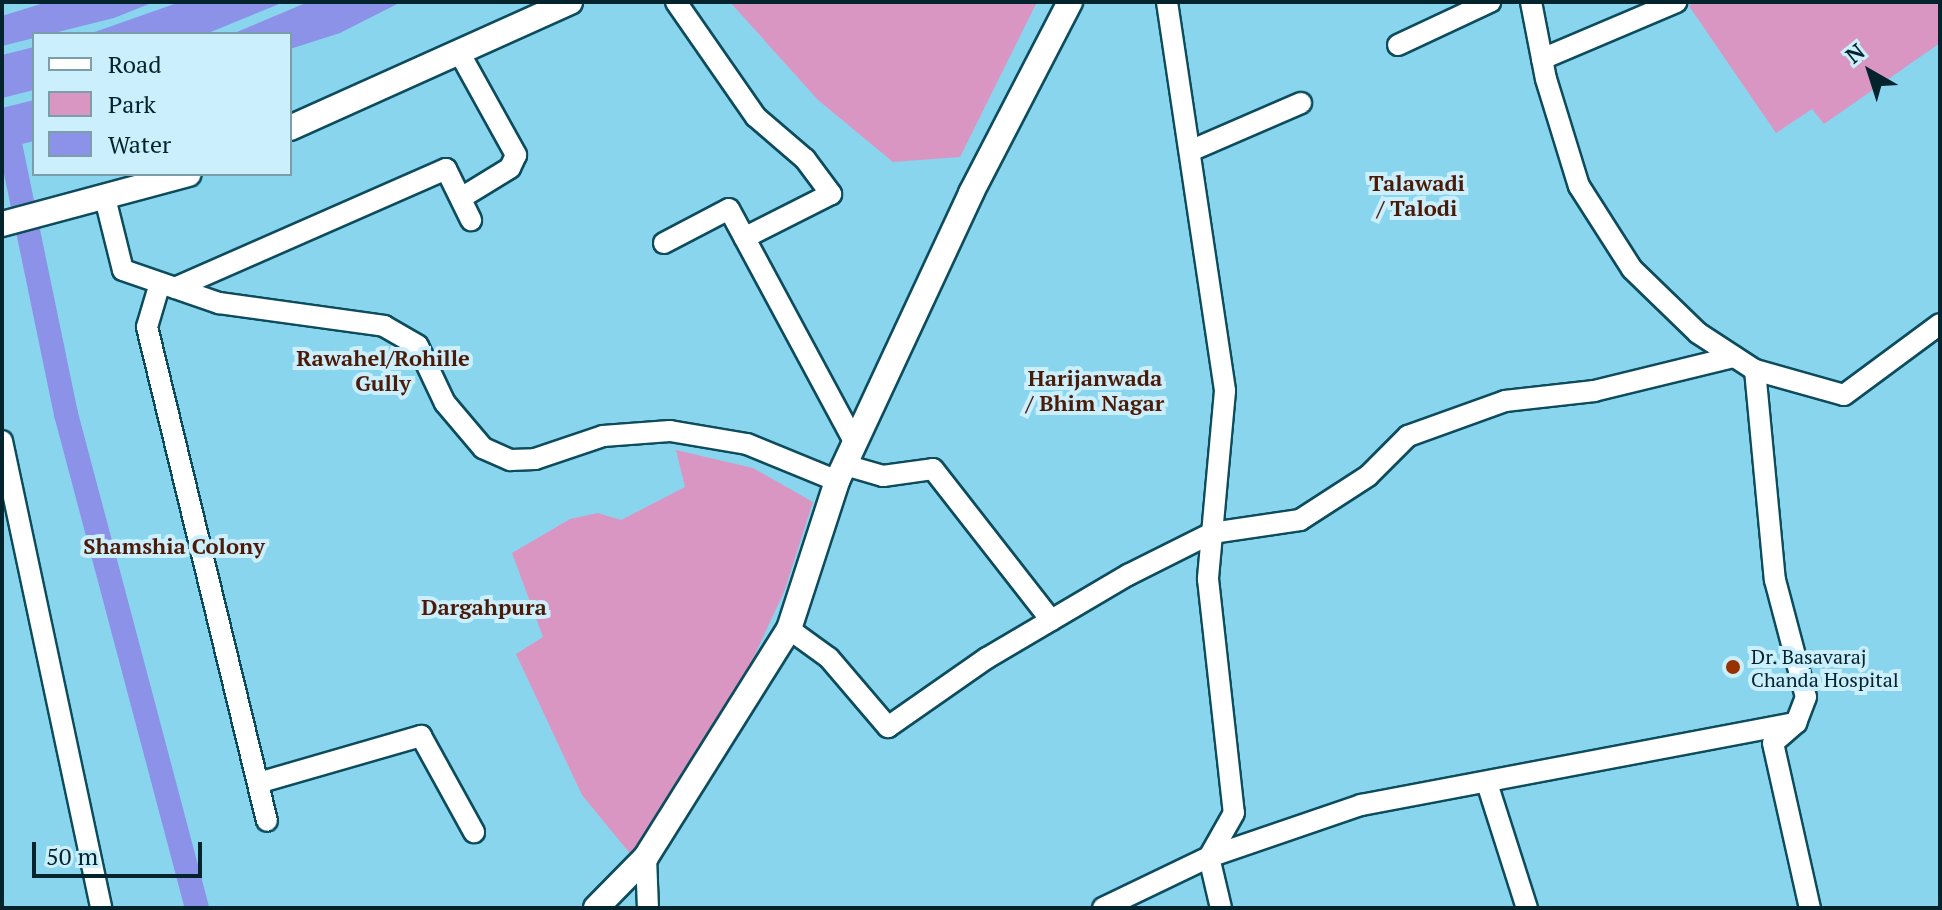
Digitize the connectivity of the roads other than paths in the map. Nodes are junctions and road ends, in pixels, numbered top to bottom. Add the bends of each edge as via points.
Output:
1 (570, 2) edge
2 (676, 2) edge
3 (1070, 2) edge
4 (1167, 2) edge
5 (1490, 2) edge
6 (1531, 2) edge
7 (1676, 2) edge
8 (1398, 45) dead end
9 (459, 52) junction
10 (1542, 59) junction
11 (1301, 103) dead end
12 (292, 127) edge
13 (1190, 151) junction
14 (181, 176) edge
15 (461, 198) junction
16 (96, 200) junction
17 (471, 220) dead end
18 (3, 224) edge
19 (744, 238) junction
20 (664, 243) dead end
21 (167, 286) junction
22 (1940, 324) edge
23 (1734, 357) junction
24 (1755, 370) junction
25 (2, 441) edge
26 (855, 443) junction
27 (841, 473) junction
28 (1212, 533) junction
29 (1051, 620) junction
30 (789, 629) junction
31 (1796, 723) junction
32 (258, 783) junction
33 (1487, 783) junction
34 (267, 821) dead end
35 (474, 832) dead end
36 (646, 857) junction
37 (1209, 857) junction
38 (101, 908) edge
39 (596, 908) edge
40 (648, 908) edge
41 (1103, 908) edge
42 (1221, 908) edge
43 (1527, 908) edge
44 (1810, 908) edge

1 - 9 street
2 - 19 street via 756,117 805,159 831,194
3 - 26 street via 971,193
4 - 13 street
5 - 8 street
6 - 10 street
7 - 10 street
9 - 12 street
9 - 15 street via 516,155 510,168
10 - 23 street via 1579,186 1632,269 1698,333
11 - 13 street
13 - 28 street via 1225,391
14 - 16 street
15 - 17 street
15 - 21 street via 446,169
16 - 18 street
16 - 21 street via 123,270
19 - 20 street via 729,209
19 - 26 street
21 - 27 street via 219,303 384,326 418,346 445,403 483,448 510,460 535,459 603,436 670,431 747,444
21 - 32 street via 147,327
22 - 24 street via 1844,395
23 - 24 street
23 - 28 street via 1594,391 1505,401 1408,436 1368,476 1300,520
24 - 31 street via 1775,580 1806,697
25 - 38 street
26 - 27 street
27 - 29 street via 883,476 933,469
27 - 30 street
28 - 29 street
28 - 37 street via 1208,579 1234,813
29 - 30 street via 888,727 829,658
30 - 36 street
31 - 33 street
31 - 44 street via 1773,743
32 - 34 street
32 - 35 street via 421,736
33 - 37 street via 1361,805
33 - 43 street
36 - 39 street
36 - 40 street
37 - 41 street
37 - 42 street

